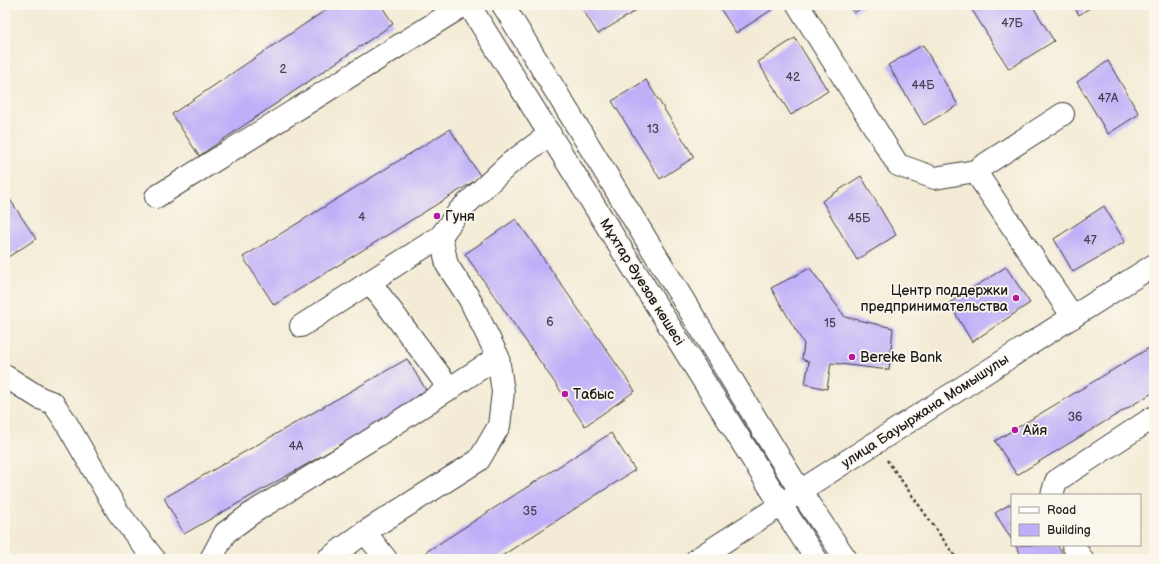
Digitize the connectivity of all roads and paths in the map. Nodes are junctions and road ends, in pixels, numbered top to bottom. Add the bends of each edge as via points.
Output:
1 (464, 5) edge
2 (469, 5) edge
3 (503, 5) edge
4 (798, 5) edge
5 (1063, 114) dead end
6 (550, 134) junction
7 (975, 171) junction
8 (156, 197) dead end
9 (441, 236) junction
10 (1154, 265) edge
11 (370, 282) junction
12 (1073, 317) junction
13 (301, 326) dead end
14 (498, 357) junction
15 (5, 376) edge
16 (450, 389) junction
17 (1154, 417) edge
18 (875, 443) junction
19 (800, 491) junction
20 (1052, 494) edge
21 (780, 505) junction
22 (365, 532) junction
23 (1074, 546) edge
24 (154, 559) edge
25 (211, 559) edge
26 (328, 559) edge
27 (386, 559) edge
28 (697, 559) edge
29 (816, 559) edge
30 (846, 559) edge
31 (957, 559) edge
32 (1082, 559) edge

1 - 8 street
2 - 6 street, Мұхтар Әуезов көшесі
3 - 19 street, Мұхтар Әуезов көшесі
4 - 7 street via 898,164 935,178
5 - 7 street
6 - 9 street via 509,164 459,211
6 - 21 street, Мұхтар Әуезов көшесі
7 - 12 street
9 - 11 street
9 - 14 street via 447,265 469,298
10 - 12 street, улица Бауыржана Момышулы
11 - 13 street
11 - 16 street
12 - 18 street, улица Бауыржана Момышулы
14 - 16 street
14 - 22 street via 503,392 499,426 479,460
15 - 24 street via 40,398 53,403 118,512
16 - 25 street via 252,513 225,533
17 - 20 street via 1056,481
18 - 19 street, улица Бауыржана Момышулы
18 - 31 path
19 - 21 street, улица Бауыржана Момышулы
19 - 30 street, Мұхтар Әуезов көшесі
21 - 28 street, улица Бауыржана Момышулы
21 - 29 street, Мұхтар Әуезов көшесі
22 - 26 street
22 - 27 street
23 - 32 street

